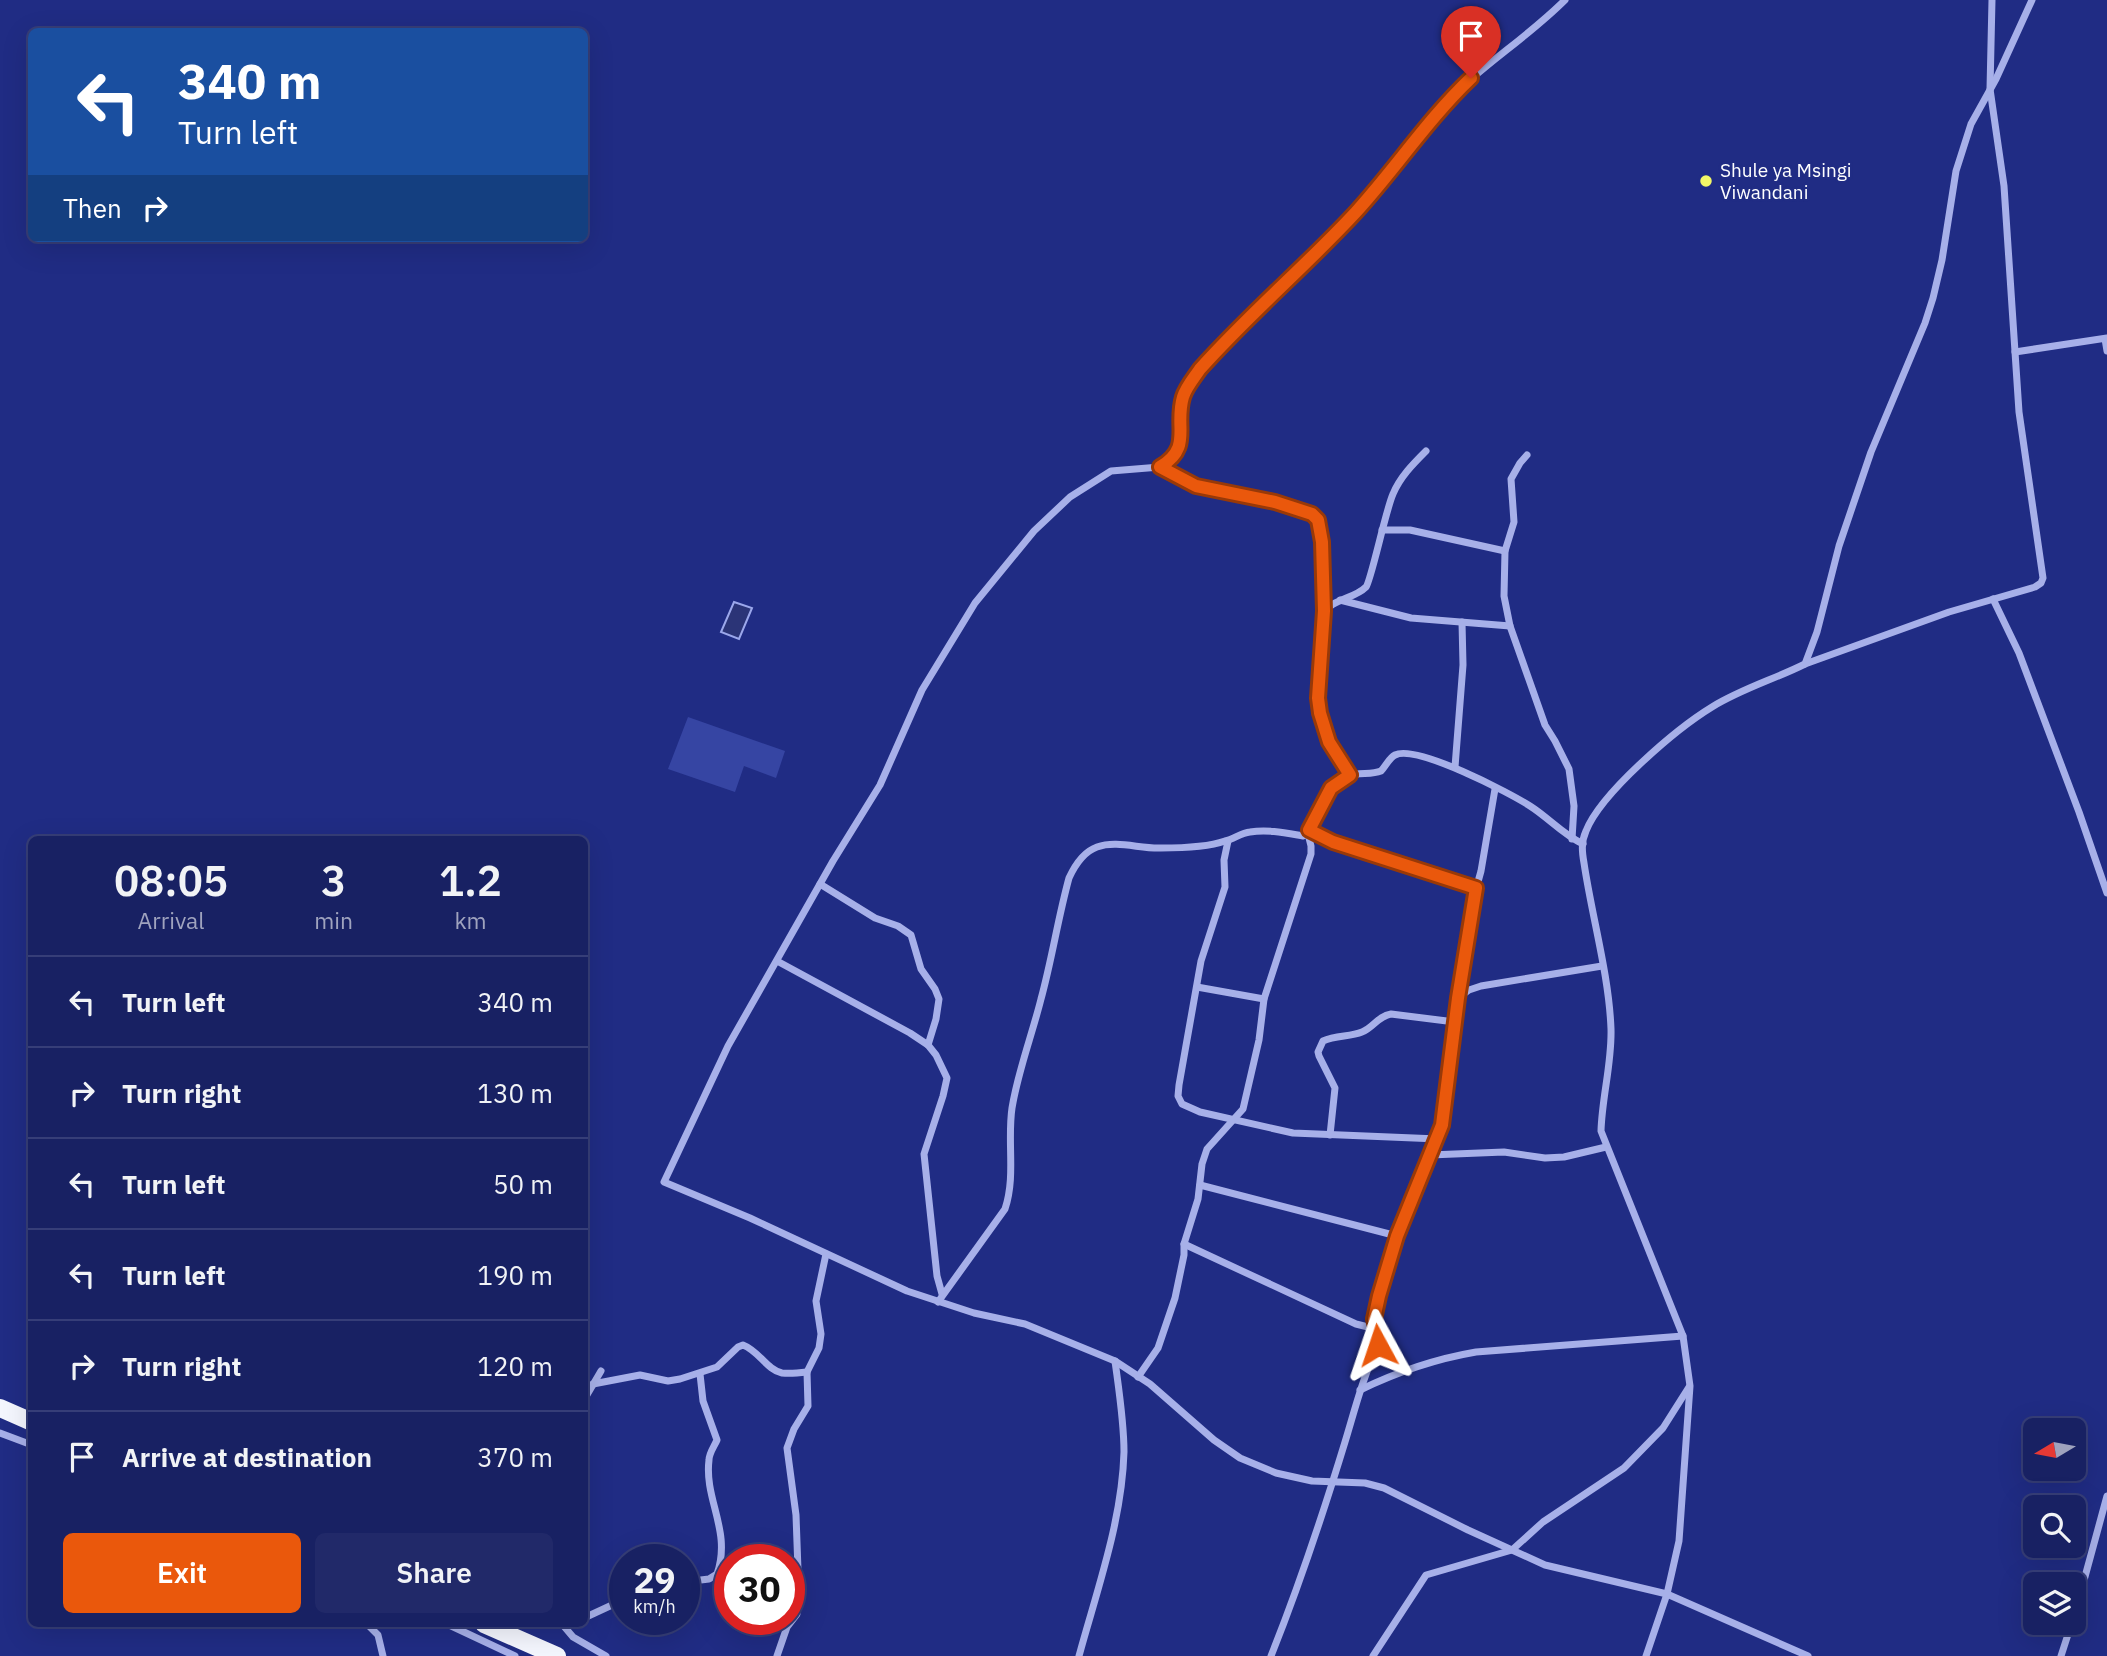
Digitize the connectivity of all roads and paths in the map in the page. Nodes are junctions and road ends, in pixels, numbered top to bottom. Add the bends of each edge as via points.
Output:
1 (1565, 0) edge
2 (1992, 0) edge
3 (2032, 0) edge
4 (1990, 89) junction
5 (2106, 338) edge
6 (2107, 351) edge
7 (2015, 352) junction
8 (1426, 451) dead end
9 (1527, 455) dead end
10 (1160, 467) junction
11 (1381, 530) junction
12 (1505, 551) junction
13 (1993, 599) junction
14 (1340, 600) junction
15 (1324, 611) junction
16 (1462, 622) junction
17 (1510, 626) junction
18 (1805, 664) junction
19 (1455, 767) junction
20 (1350, 775) junction
21 (1495, 789) junction
22 (1308, 832) junction
23 (1572, 839) junction
24 (1228, 841) junction
25 (1583, 844) junction
26 (820, 884) junction
27 (1476, 888) junction
28 (2107, 893) edge
29 (777, 961) junction
30 (1602, 965) junction
31 (1197, 988) junction
32 (1458, 998) junction
33 (1264, 999) junction
34 (1455, 1022) junction
35 (928, 1045) junction
36 (1234, 1120) junction
37 (1330, 1135) junction
38 (1438, 1139) junction
39 (1606, 1147) junction
40 (1430, 1155) junction
41 (1200, 1185) junction
42 (1397, 1236) junction
43 (1184, 1244) junction
44 (826, 1254) junction
45 (942, 1294) junction
46 (938, 1302) junction
47 (1376, 1329) junction
48 (1683, 1336) junction
49 (1115, 1361) junction
50 (601, 1371) dead end
51 (807, 1372) junction
52 (700, 1374) junction
53 (1139, 1377) junction
54 (593, 1384) junction
55 (1690, 1386) junction
56 (1360, 1390) junction
57 (588, 1393) edge
58 (0, 1408) edge
59 (28, 1420) edge
60 (0, 1433) edge
61 (28, 1444) edge
62 (1331, 1482) junction
63 (2107, 1496) edge
64 (1512, 1550) junction
65 (2086, 1573) edge
66 (700, 1579) edge
67 (1667, 1594) junction
68 (609, 1606) edge
69 (588, 1616) edge
70 (370, 1627) edge
71 (453, 1627) edge
72 (491, 1627) edge
73 (564, 1627) edge
74 (2068, 1635) edge
75 (383, 1656) edge
76 (515, 1656) edge
77 (557, 1656) edge
78 (606, 1656) edge
79 (777, 1656) edge
80 (1079, 1656) edge
81 (1271, 1656) edge
82 (1373, 1656) edge
83 (1646, 1656) edge
84 (1808, 1656) edge
85 (2061, 1656) edge

1 - 10 street via 1442,106 1355,213 1200,369 1183,397 1178,450
2 - 4 street
3 - 4 street
4 - 7 street via 2004,186
4 - 18 street via 1970,124 1961,154 1942,260 1925,323 1867,464
5 - 6 street
5 - 7 street
7 - 13 street via 2043,578 2035,587
8 - 11 street via 1405,472 1393,493
9 - 12 street via 1511,479 1514,522
10 - 15 street via 1196,486 1312,514 1321,529
10 - 26 street via 1119,469 1089,484 1034,531 1004,566 935,667 880,785
11 - 12 street via 1410,530
11 - 14 street via 1370,581
12 - 17 street via 1504,596
13 - 18 street
13 - 28 street via 2019,653
14 - 15 street
14 - 16 street via 1411,618
15 - 20 street via 1320,713 1329,742
16 - 17 street
16 - 19 street
17 - 23 street via 1545,725 1569,769
18 - 25 street via 1734,695 1684,727 1602,804 1586,829
19 - 20 street via 1405,753 1393,756 1381,771
19 - 21 street
20 - 22 street via 1331,788
21 - 23 street via 1531,807
21 - 27 street
22 - 24 street via 1303,836 1247,832
22 - 27 street
22 - 33 street via 1311,854
23 - 25 street
24 - 31 street via 1225,887
24 - 45 street via 1160,848 1112,844 1087,852 1075,866 1016,1086 1009,1198 1002,1217
25 - 30 street
26 - 29 street
26 - 35 street via 911,935 921,969 939,999
27 - 32 street
29 - 35 street
29 - 44 street via 727,1046 664,1182
30 - 32 street via 1480,986
30 - 39 street via 1611,1024 1601,1131
31 - 33 street
31 - 36 street via 1178,1096 1189,1109
32 - 34 street
33 - 36 street via 1243,1109
34 - 37 street via 1391,1014 1364,1032 1323,1041 1319,1056 1335,1088
34 - 38 street
35 - 45 street via 947,1077 924,1154
36 - 37 street via 1293,1133
36 - 41 street via 1207,1149
37 - 38 street
38 - 40 street
39 - 40 street via 1545,1158 1504,1152
39 - 48 street
40 - 42 street
41 - 42 street
41 - 43 street
42 - 47 street via 1374,1312
43 - 47 street via 1356,1324
43 - 53 street via 1166,1328
44 - 46 street
44 - 51 street via 816,1301 819,1348
45 - 46 street
46 - 49 street via 1025,1324
47 - 56 street via 1378,1345
48 - 55 street
48 - 56 street via 1446,1357
49 - 53 street
49 - 80 street via 1124,1437 1120,1490
50 - 54 street
51 - 52 street via 782,1373 743,1345 717,1367
51 - 79 street via 807,1406 787,1448 796,1515 797,1615
52 - 54 street via 668,1381 640,1375
52 - 66 street via 703,1401 717,1440 708,1474 722,1543 717,1574
53 - 62 street via 1240,1458 1276,1473
54 - 57 street
55 - 64 street via 1663,1428 1624,1468 1544,1522
55 - 67 street via 1679,1541
56 - 62 street
58 - 59 highway
60 - 61 street
62 - 64 street via 1384,1488
62 - 81 street
63 - 65 street
64 - 67 street via 1572,1573
64 - 82 street via 1426,1575
67 - 83 street
67 - 84 street
68 - 69 street
70 - 75 street via 379,1635
71 - 76 street
72 - 77 highway
73 - 78 street
74 - 85 street

